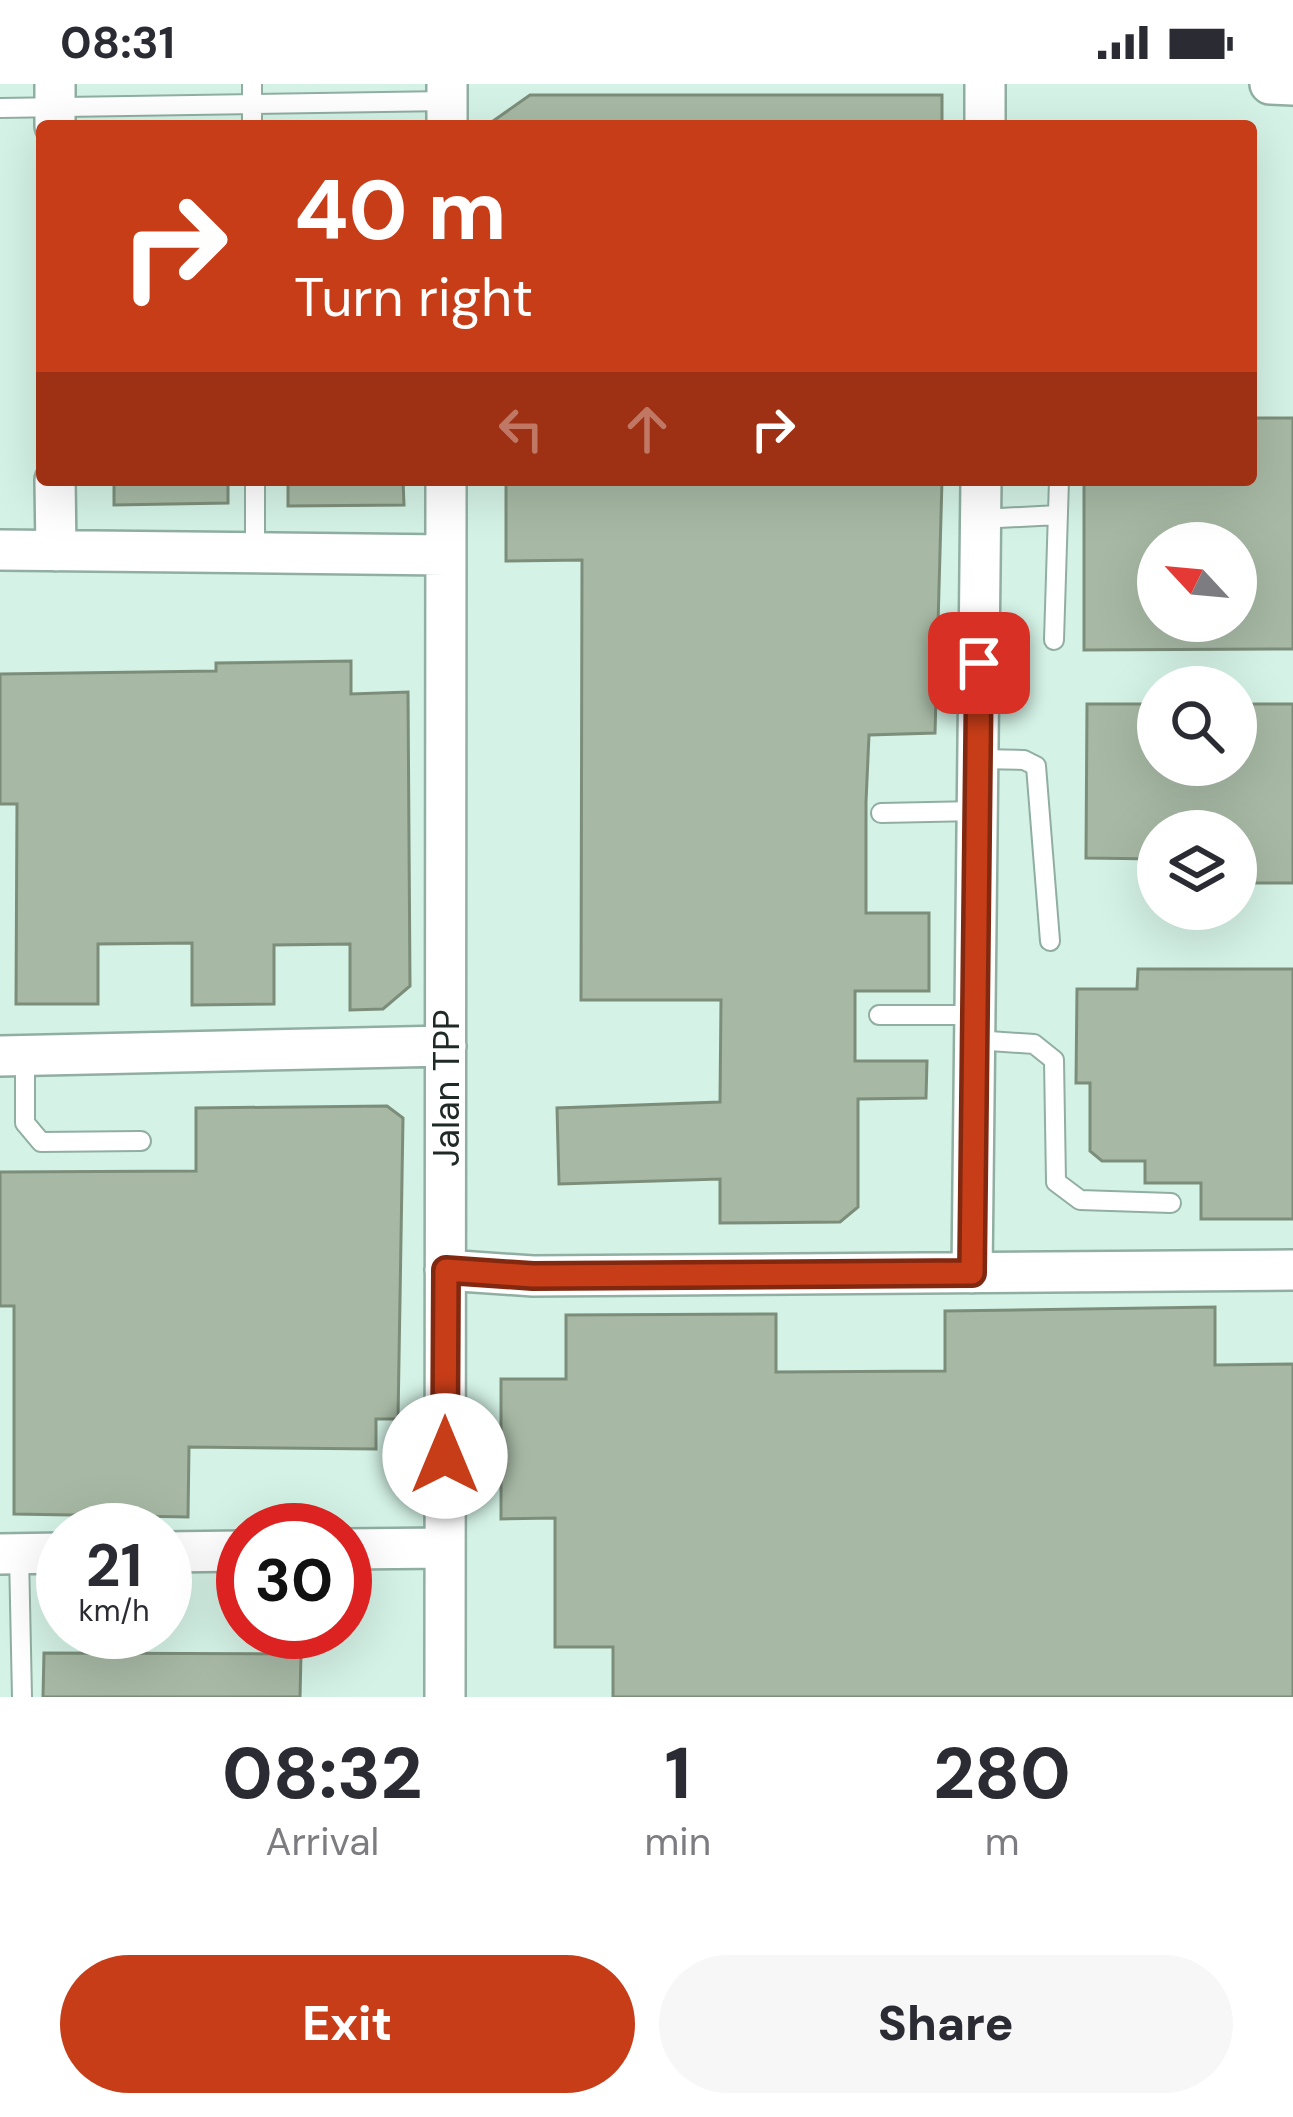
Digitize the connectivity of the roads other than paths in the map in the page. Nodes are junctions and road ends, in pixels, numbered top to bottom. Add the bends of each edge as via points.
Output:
1 (986, 84) edge
2 (1270, 84) edge
3 (1293, 85) edge
4 (252, 94) edge
5 (447, 104) edge
6 (55, 106) edge
7 (0, 108) edge
8 (985, 120) edge
9 (56, 486) edge
10 (255, 486) edge
11 (446, 486) edge
12 (981, 486) edge
13 (1059, 486) edge
14 (1058, 514) junction
15 (980, 520) junction
16 (0, 550) edge
17 (56, 551) junction
18 (255, 553) junction
19 (446, 555) junction
20 (1054, 640) dead end
21 (978, 759) junction
22 (977, 811) junction
23 (881, 813) dead end
24 (1050, 941) dead end
25 (879, 1016) dead end
26 (975, 1028) junction
27 (446, 1046) junction
28 (12, 1056) edge
29 (141, 1141) dead end
30 (1171, 1203) dead end
31 (446, 1270) junction
32 (1293, 1270) edge
33 (972, 1273) junction
34 (445, 1548) junction
35 (372, 1549) edge
36 (9, 1554) edge
37 (22, 1697) edge
38 (445, 1697) edge

1 - 8 street
2 - 3 street
4 - 5 lane
4 - 6 lane
6 - 7 lane
9 - 17 street
10 - 18 lane
11 - 19 street, Jalan TPP
12 - 15 street
13 - 14 lane
14 - 15 lane
14 - 20 lane
15 - 21 street
16 - 17 street
17 - 18 street
18 - 19 street
19 - 27 street, Jalan TPP
21 - 22 street
21 - 24 lane via 1036,766
22 - 23 lane
22 - 26 street
25 - 26 lane
26 - 30 lane via 1034,1044 1054,1060 1056,1182 1080,1200
26 - 33 street
27 - 28 street
27 - 31 street, Jalan TPP
28 - 29 lane via 26,1123 41,1142
31 - 33 street
31 - 34 street, Jalan TPP
32 - 33 street
34 - 35 street
34 - 38 street, Jalan TPP
36 - 37 lane

